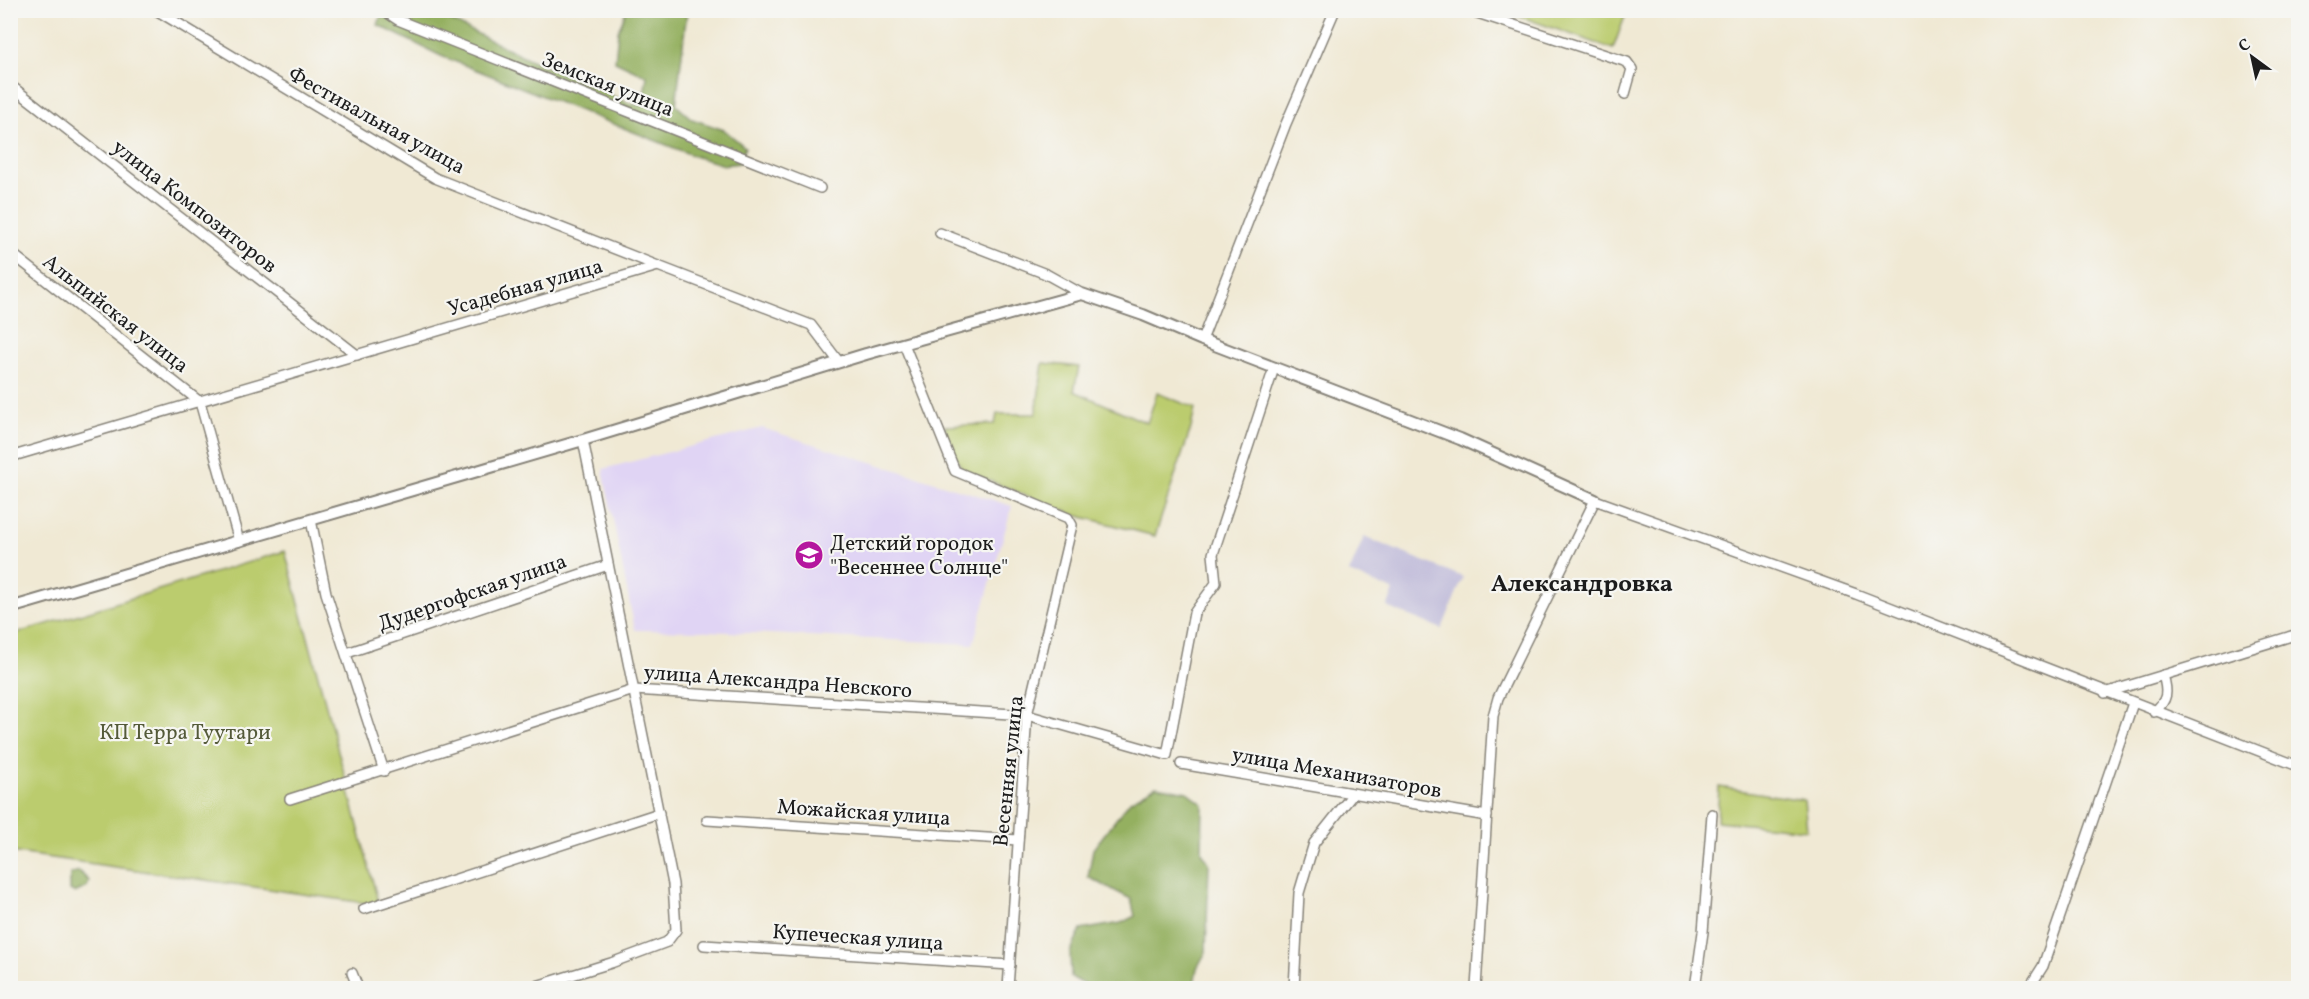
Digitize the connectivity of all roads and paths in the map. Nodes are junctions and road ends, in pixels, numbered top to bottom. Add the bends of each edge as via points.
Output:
1 (156, 10) edge
2 (383, 10) edge
3 (1335, 10) edge
4 (1468, 10) edge
5 (10, 85) edge
6 (1625, 93) dead end
7 (820, 188) dead end
8 (940, 233) dead end
9 (10, 252) edge
10 (658, 266) junction
11 (1083, 294) junction
12 (1202, 340) junction
13 (904, 344) junction
14 (357, 355) junction
15 (839, 362) junction
16 (1274, 368) junction
17 (200, 402) junction
18 (583, 440) junction
19 (10, 457) edge
20 (1595, 501) junction
21 (311, 520) junction
22 (239, 541) junction
23 (608, 565) junction
24 (10, 608) edge
25 (2298, 634) edge
26 (346, 653) junction
27 (2163, 675) junction
28 (633, 690) junction
29 (2105, 693) junction
30 (2133, 703) junction
31 (2154, 712) junction
32 (1027, 715) junction
33 (1181, 764) dead end
34 (2298, 766) edge
35 (384, 771) junction
36 (1353, 794) junction
37 (290, 799) dead end
38 (659, 813) junction
39 (1712, 814) dead end
40 (1487, 816) junction
41 (707, 820) dead end
42 (1018, 840) junction
43 (364, 909) dead end
44 (704, 945) dead end
45 (1010, 965) junction
46 (352, 973) dead end
47 (358, 988) edge
48 (530, 988) edge
49 (1008, 988) edge
50 (1294, 988) edge
51 (1476, 988) edge
52 (1695, 988) edge
53 (2029, 988) edge

1 - 10 street, Фестивальная улица via 435,178
2 - 7 street, Земская улица via 398,20
3 - 12 street via 1285,126
4 - 6 street via 1626,62 1632,69
5 - 14 street, улица Композиторов
8 - 11 street via 1046,274
9 - 17 street, Альпийская улица
10 - 14 street, Усадебная улица
10 - 15 street via 811,325
11 - 12 street
11 - 13 street
12 - 16 street
13 - 15 street
13 - 32 street, Весенняя улица via 955,471 1068,518 1072,525
14 - 17 street, Усадебная улица
15 - 18 street
16 - 20 street via 1460,439
16 - 32 street, улица Александра Невского via 1213,554 1216,583 1194,613 1167,755
17 - 19 street, Усадебная улица
17 - 22 street
18 - 21 street
18 - 23 street
20 - 29 street via 1856,594
20 - 40 street via 1498,698 1493,716
21 - 22 street
21 - 26 street via 326,593
22 - 24 street
23 - 26 street, Дудергофская улица
23 - 28 street
25 - 27 street
26 - 35 street
27 - 29 street
27 - 31 street via 2168,694
28 - 32 street, улица Александра Невского
28 - 35 street, улица Александра Невского
28 - 38 street
29 - 30 street
30 - 31 street
30 - 53 street via 2043,966
31 - 34 street
32 - 42 street, Весенняя улица
33 - 36 street, улица Механизаторов
35 - 37 street, улица Александра Невского
36 - 40 street, улица Механизаторов
36 - 50 street via 1314,843 1299,893
38 - 43 street
38 - 48 street via 673,884 676,930 667,942
39 - 52 street
40 - 51 street
41 - 42 street, Можайская улица
42 - 45 street, Весенняя улица
44 - 45 street, Купеческая улица
45 - 49 street, Весенняя улица
46 - 47 street

